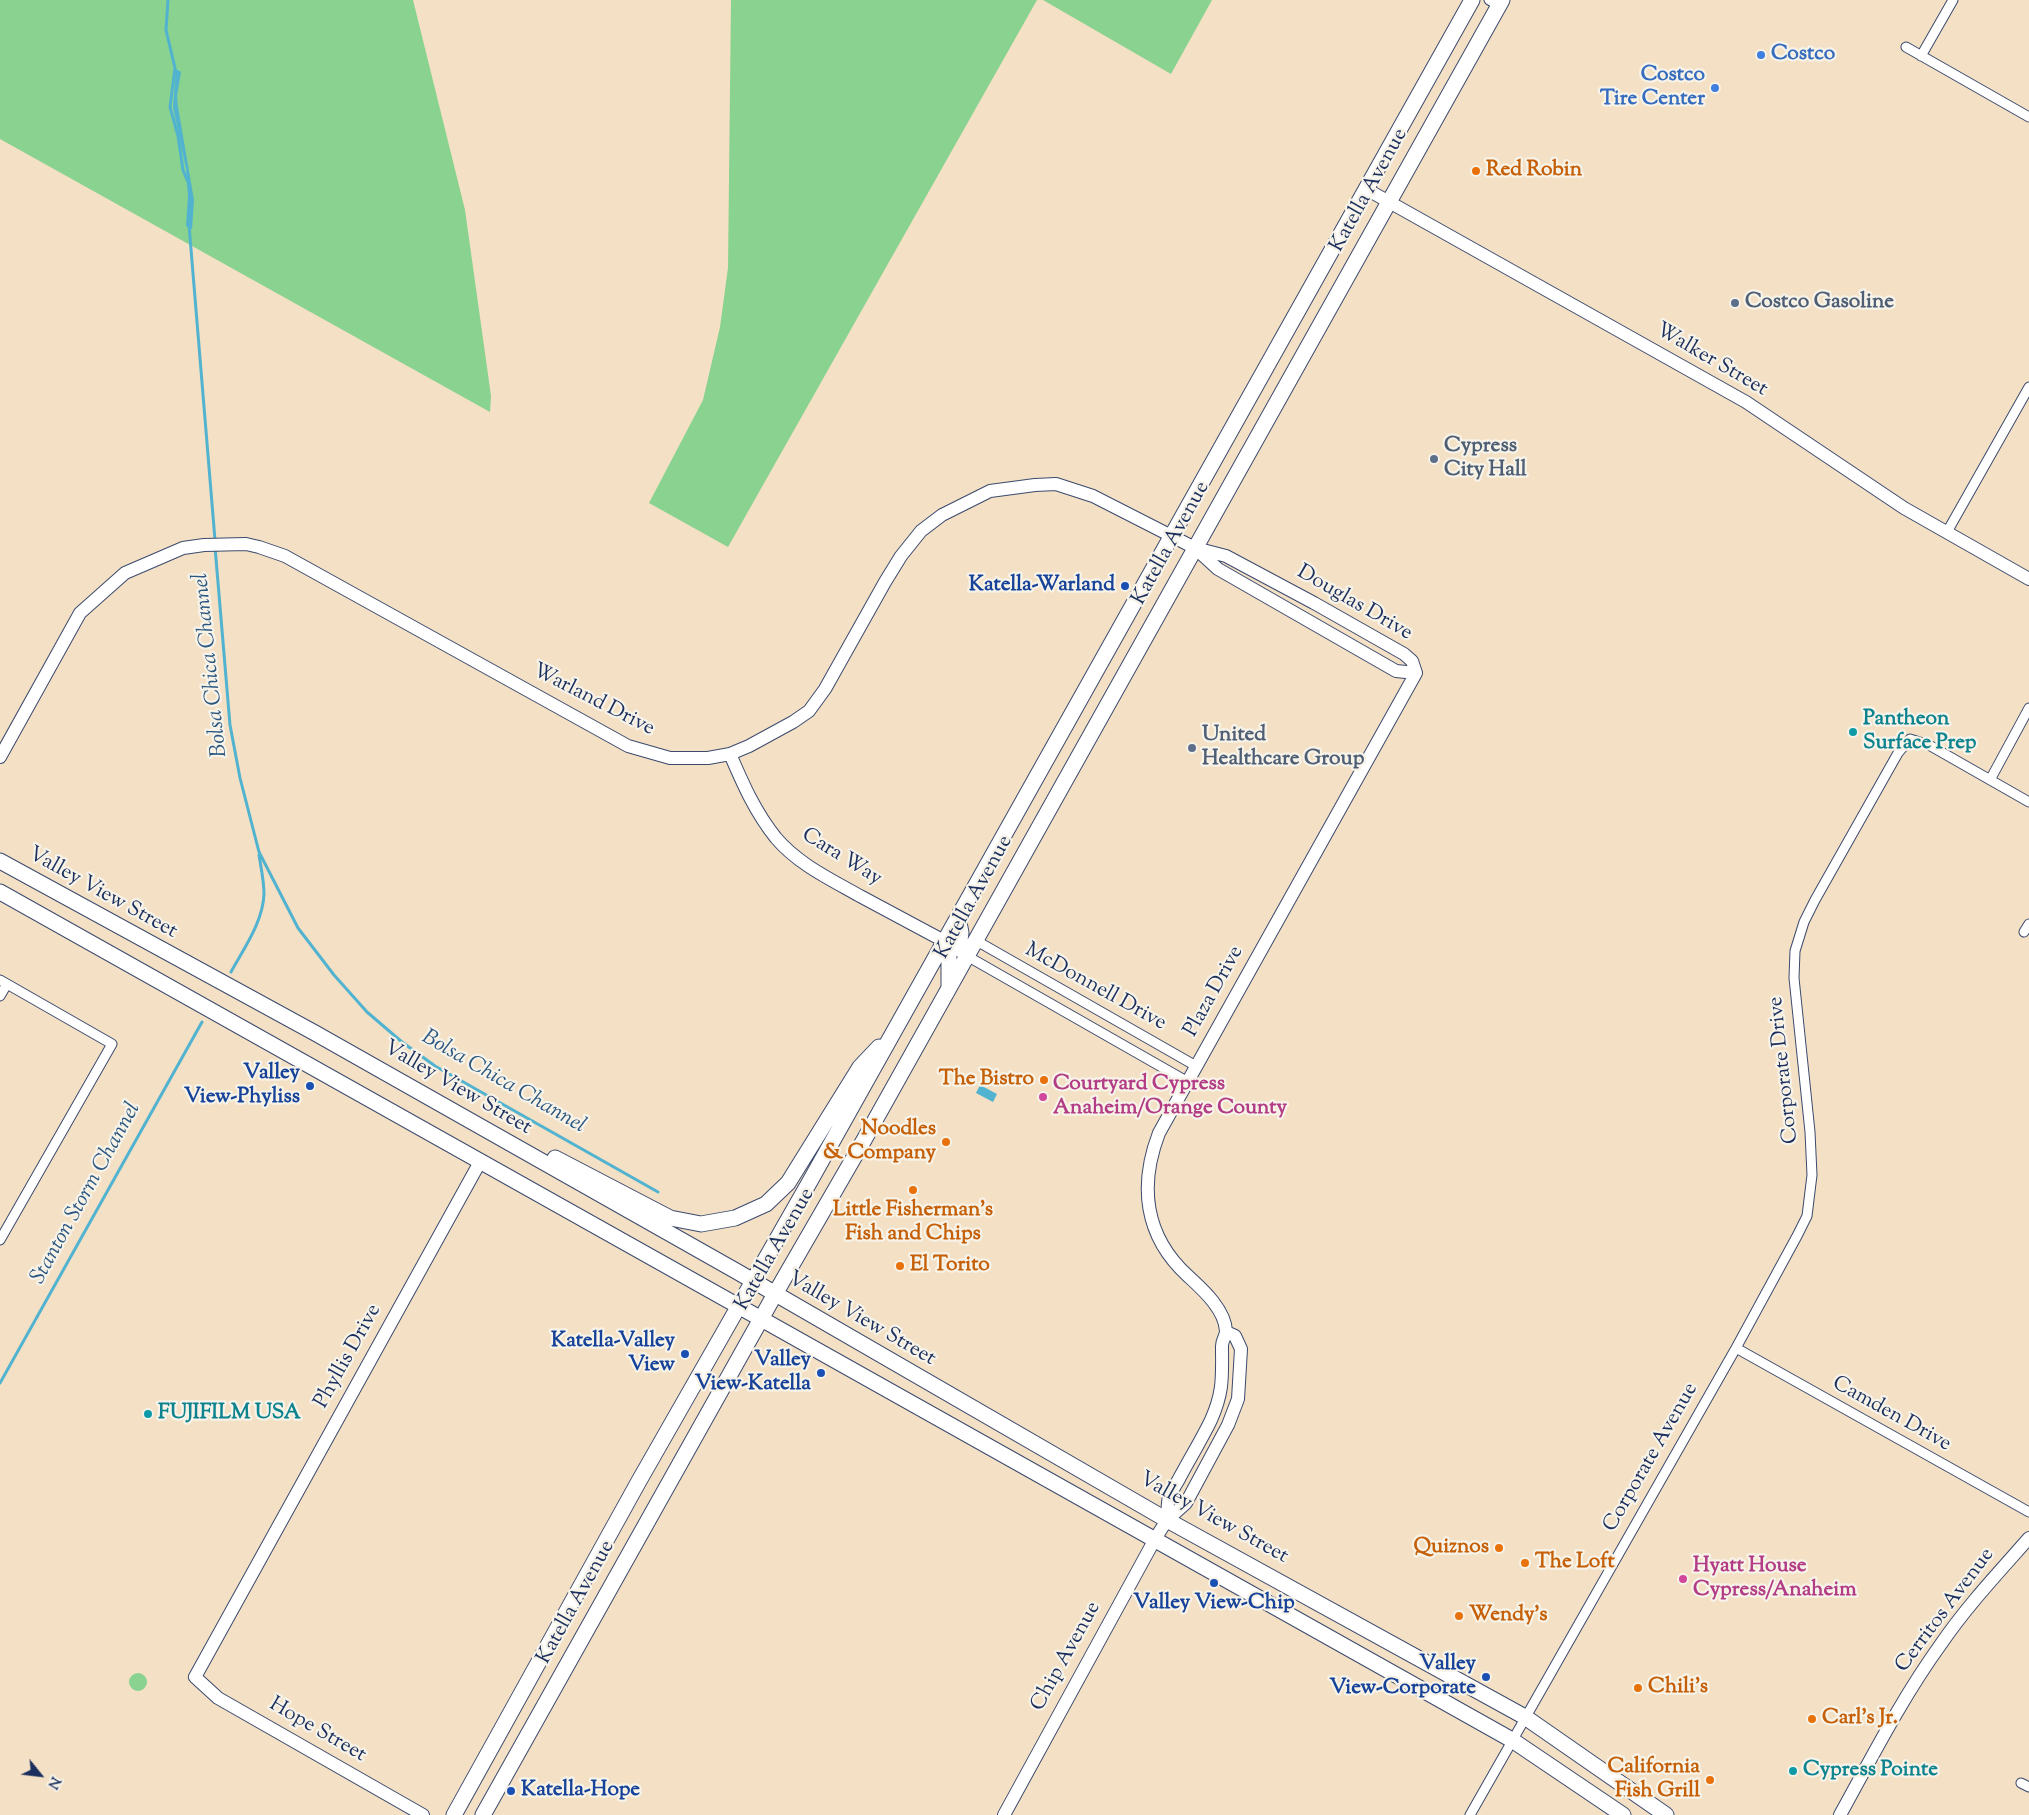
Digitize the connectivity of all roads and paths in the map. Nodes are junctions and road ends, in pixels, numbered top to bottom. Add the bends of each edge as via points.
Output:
1 (1472, 0) edge
2 (1953, 0) edge
3 (1496, 2) edge
4 (1906, 47) dead end
5 (1921, 56) junction
6 (2029, 116) edge
7 (1366, 188) junction
8 (1388, 201) junction
9 (2029, 387) edge
10 (1947, 532) junction
11 (1172, 535) junction
12 (1195, 548) junction
13 (2029, 579) edge
14 (1416, 674) junction
15 (2029, 708) edge
16 (730, 754) junction
17 (0, 757) edge
18 (1990, 780) junction
19 (2029, 802) edge
20 (0, 861) edge
21 (0, 892) edge
22 (958, 917) junction
23 (976, 940) junction
24 (944, 941) junction
25 (967, 956) junction
26 (3, 982) edge
27 (949, 987) junction
28 (0, 996) edge
29 (891, 1036) junction
30 (1196, 1066) junction
31 (1188, 1082) junction
32 (506, 1142) junction
33 (480, 1162) junction
34 (1807, 1216) joint
35 (0, 1240) edge
36 (753, 1281) junction
37 (775, 1294) junction
38 (738, 1306) junction
39 (761, 1319) junction
40 (1226, 1332) junction
41 (1736, 1348) junction
42 (2029, 1512) edge
43 (1167, 1520) junction
44 (2029, 1538) edge
45 (1155, 1539) junction
46 (195, 1677) joint
47 (1525, 1716) junction
48 (1512, 1740) junction
49 (423, 1815) edge
50 (454, 1815) edge
51 (483, 1815) edge
52 (1004, 1815) edge
53 (1470, 1815) edge
54 (1624, 1815) edge
55 (1666, 1815) edge
56 (1840, 1815) edge

1 - 7 main road, Katella Avenue
2 - 5 street
3 - 8 main road, Katella Avenue
4 - 5 street
5 - 6 street
7 - 8 street, Walker Street
7 - 11 main road, Katella Avenue
8 - 10 street, Walker Street via 1746,402 1904,508
8 - 12 main road, Katella Avenue
9 - 10 street
10 - 13 street, Walker Street
11 - 12 street, Douglas Drive
11 - 16 street, Warland Drive via 1093,496 1056,484 1013,487 983,494 942,515 921,531 901,556 825,689 809,710 793,722
11 - 22 main road, Katella Avenue
12 - 14 street, Douglas Drive via 1218,569 1388,667
12 - 14 street, Douglas Drive via 1226,556 1404,654 1412,661
12 - 23 main road, Katella Avenue
14 - 30 street, Plaza Drive
15 - 18 street
16 - 17 street, Warland Drive via 708,758 670,758 628,746 285,556 259,547 223,544 183,548 125,573 80,613
16 - 24 street, Cara Way via 750,799 791,854 845,888
18 - 19 street
18 - 34 street, Corporate Drive via 1929,745 1910,740 1898,753 1804,922 1795,951 1794,978 1812,1175
20 - 32 main road, Valley View Street
21 - 33 main road
22 - 24 main road, Katella Avenue
22 - 25 main road via 959,947
23 - 25 main road, Katella Avenue
23 - 30 street, McDonnell Drive
24 - 27 main road via 949,949
24 - 29 main road, Katella Avenue
25 - 27 main road, Katella Avenue
25 - 31 street, McDonnell Drive
26 - 28 street
26 - 35 street via 112,1044
27 - 37 main road, Katella Avenue
29 - 32 main road via 860,1066 788,1183 766,1204 735,1218 700,1224 670,1218 528,1145
29 - 36 main road, Katella Avenue
30 - 31 street, Plaza Drive
31 - 40 street, Plaza Drive via 1159,1133 1152,1153 1147,1176 1148,1197 1152,1222 1163,1247 1211,1298 1223,1319
32 - 36 main road, Valley View Street
33 - 38 main road
33 - 46 street, Phyllis Drive
34 - 41 street, Corporate Avenue
36 - 37 main road, Valley View Street
36 - 38 main road, Katella Avenue
37 - 39 main road, Katella Avenue
37 - 43 main road, Valley View Street
38 - 39 main road
38 - 50 main road, Katella Avenue
39 - 45 main road
39 - 51 main road, Katella Avenue
40 - 43 street, Plaza Drive via 1222,1343 1221,1394 1169,1498
40 - 43 street, Plaza Drive via 1235,1336 1241,1349 1238,1399 1228,1425 1186,1503
41 - 42 street, Camden Drive
41 - 47 street, Corporate Avenue
43 - 45 street, Chip Avenue
43 - 47 main road, Valley View Street
44 - 56 street, Cerritos Avenue via 1941,1643
45 - 48 main road
45 - 52 street, Chip Avenue
46 - 49 street, Hope Street via 218,1698
47 - 48 street, Corporate Avenue
47 - 55 main road, Valley View Street
48 - 53 street, Corporate Avenue
48 - 54 main road

